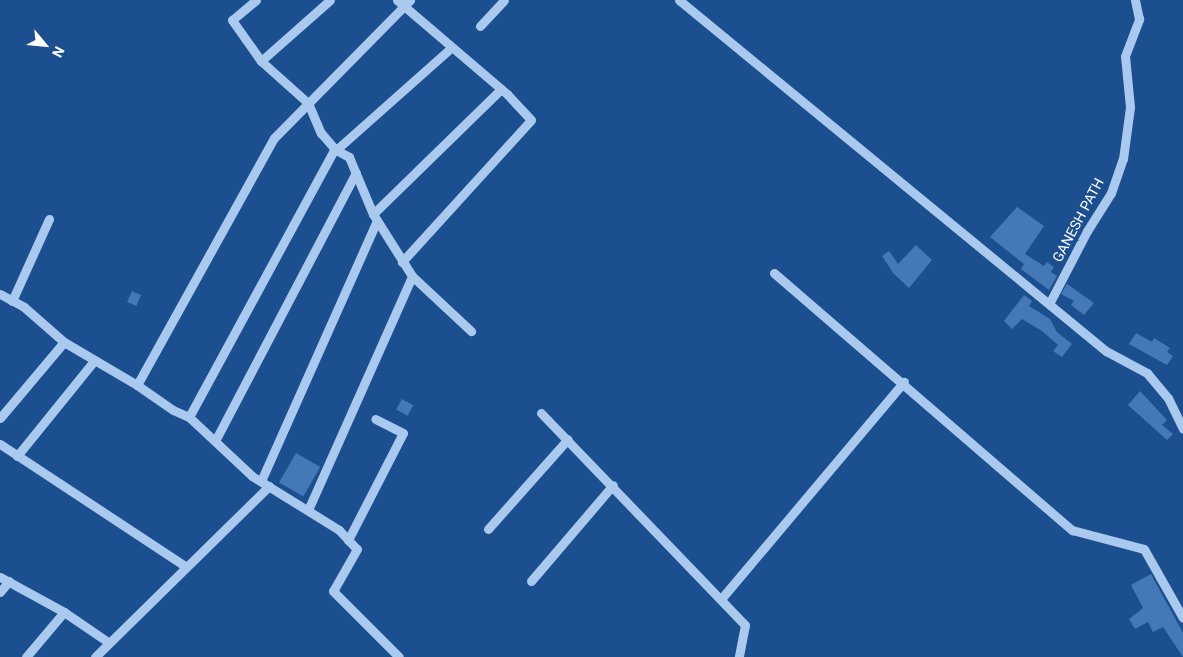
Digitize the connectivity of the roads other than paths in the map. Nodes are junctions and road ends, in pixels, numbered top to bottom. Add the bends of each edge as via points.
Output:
1 (256, 0) edge
2 (328, 0) edge
3 (397, 0) edge
4 (504, 0) edge
5 (680, 0) edge
6 (1136, 0) edge
7 (408, 3) edge
8 (480, 26) dead end
9 (451, 48) junction
10 (261, 60) junction
11 (501, 89) junction
12 (308, 103) junction
13 (336, 149) junction
14 (356, 173) junction
15 (375, 217) junction
16 (49, 219) dead end
17 (402, 262) junction
18 (774, 272) dead end
19 (412, 276) junction
20 (0, 294) edge
21 (12, 301) junction
22 (1048, 304) junction
23 (471, 331) dead end
24 (64, 342) junction
25 (94, 361) junction
26 (904, 382) junction
27 (137, 385) junction
28 (542, 413) dead end
29 (189, 417) junction
30 (0, 418) edge
31 (375, 419) dead end
32 (1183, 429) edge
33 (568, 439) junction
34 (215, 441) junction
35 (0, 444) edge
36 (17, 456) junction
37 (265, 483) junction
38 (613, 485) junction
39 (308, 510) junction
40 (488, 530) dead end
41 (348, 540) junction
42 (185, 566) junction
43 (0, 577) edge
44 (9, 581) junction
45 (531, 581) dead end
46 (0, 592) edge
47 (721, 599) junction
48 (64, 612) junction
49 (1183, 618) edge
50 (108, 642) junction
51 (26, 657) edge
52 (95, 657) edge
53 (399, 657) edge
54 (739, 657) edge

1 - 10 street via 232,20
2 - 10 street
3 - 7 street
4 - 8 street
5 - 22 street
6 - 22 street, GANESH PATH via 1139,19 1125,56 1130,106 1123,158 1111,193 1087,230
7 - 9 street
7 - 12 street
9 - 11 street
9 - 13 street
10 - 12 street
11 - 15 street
11 - 17 street via 531,120
12 - 13 street via 322,133
12 - 27 street via 274,138
13 - 14 street via 349,157
13 - 29 street
14 - 15 street
14 - 34 street
15 - 17 street
15 - 37 street
16 - 21 street
17 - 19 street
18 - 26 street
19 - 23 street
19 - 39 street
20 - 21 street
21 - 24 street
22 - 32 street via 1106,351 1147,373 1168,398
24 - 25 street
24 - 30 street
25 - 27 street
25 - 36 street
26 - 47 street
26 - 49 street via 1072,530 1144,549
27 - 29 street via 172,410
28 - 33 street
29 - 34 street
31 - 41 street via 403,433
33 - 38 street
33 - 40 street
34 - 37 street
35 - 36 street
36 - 42 street
37 - 39 street
37 - 42 street
38 - 45 street
38 - 47 street
39 - 41 street
41 - 53 street via 357,549 333,591
42 - 50 street
43 - 44 street
44 - 46 street
44 - 48 street
47 - 54 street via 745,625
48 - 50 street
48 - 51 street
50 - 52 street

